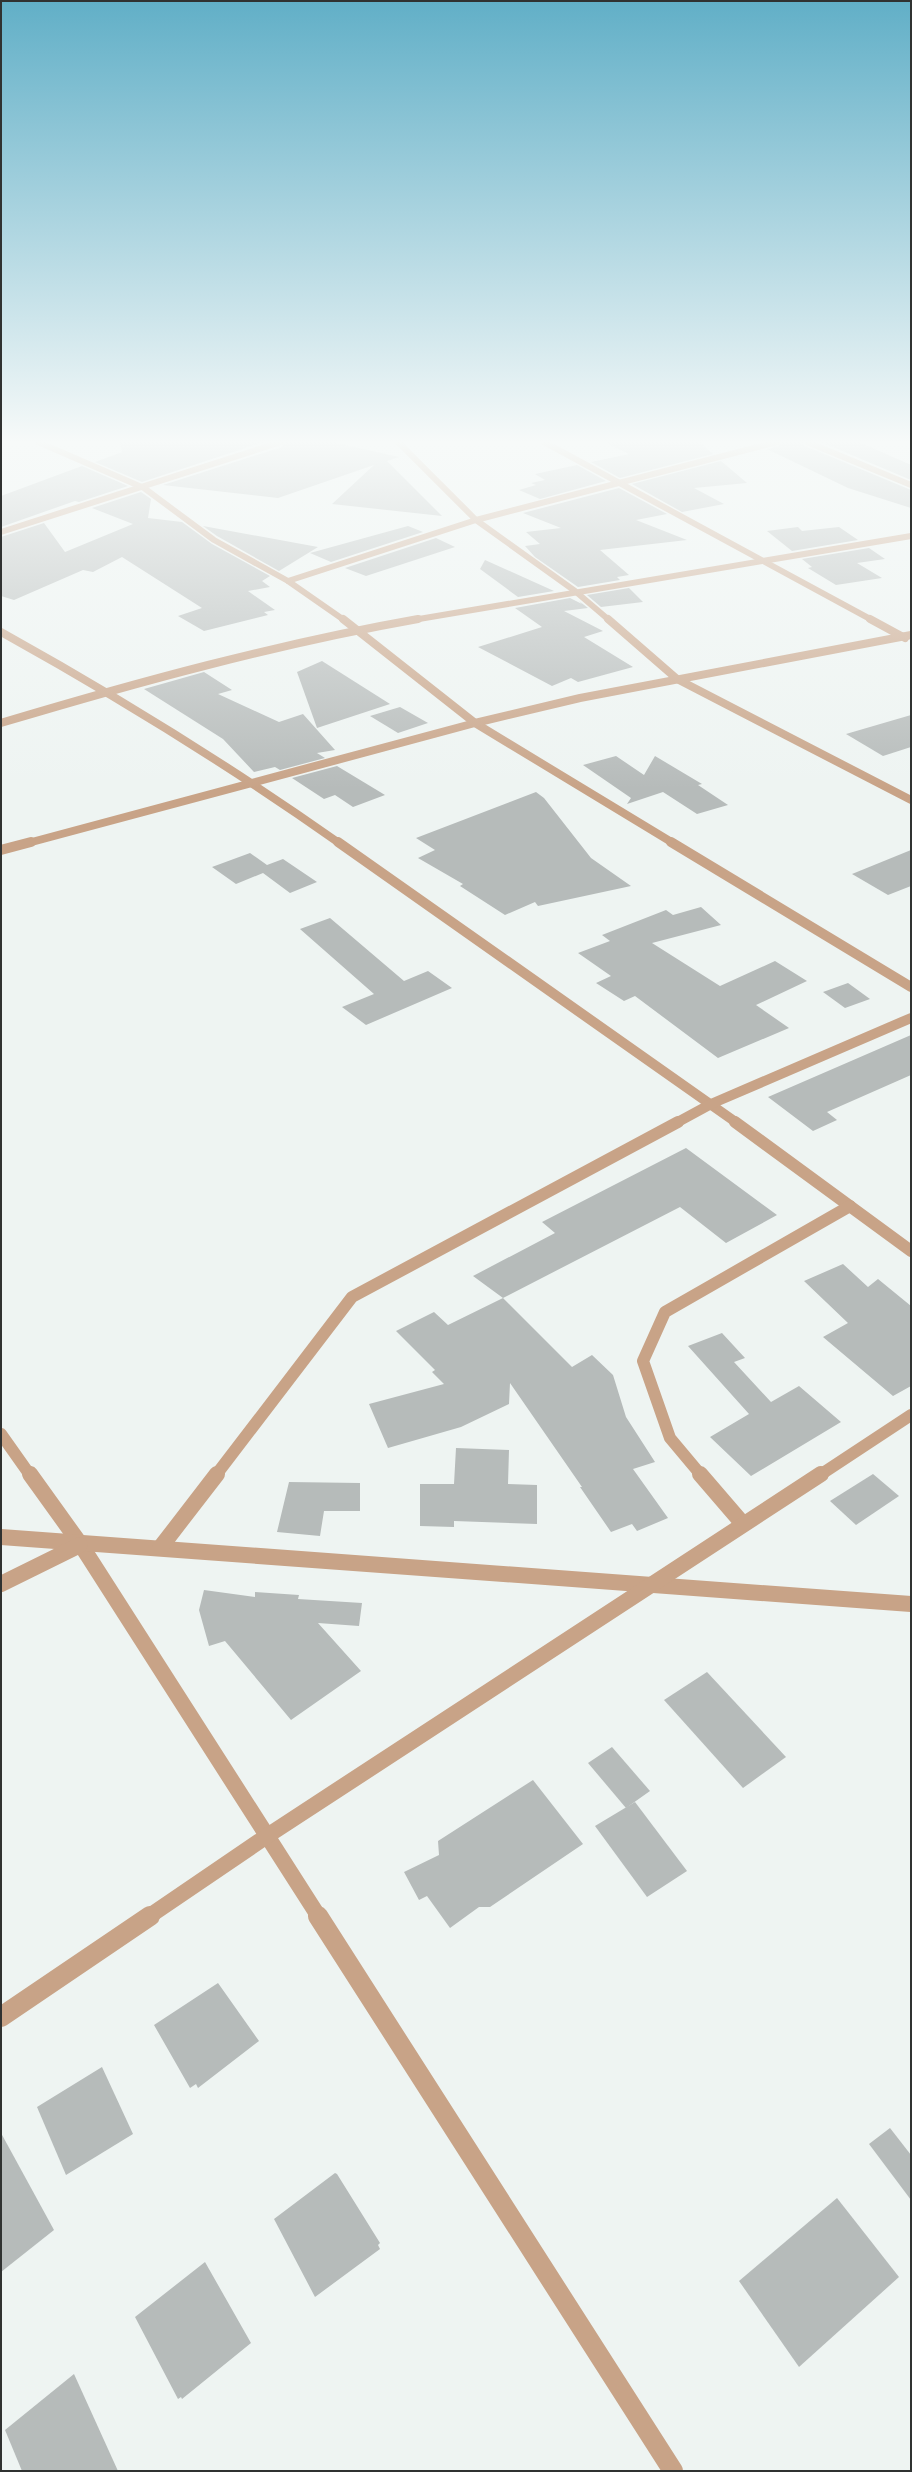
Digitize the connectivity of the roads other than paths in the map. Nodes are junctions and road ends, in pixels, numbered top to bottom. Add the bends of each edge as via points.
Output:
1 (245, 557) edge
2 (361, 557) edge
3 (529, 557) edge
4 (759, 557) edge
5 (780, 557) edge
6 (764, 560) junction
7 (288, 581) junction
8 (576, 591) junction
9 (358, 630) junction
10 (1, 632) edge
11 (911, 635) edge
12 (902, 637) junction
13 (911, 641) edge
14 (677, 679) junction
15 (107, 691) junction
16 (1, 723) edge
17 (476, 724) junction
18 (254, 783) junction
19 (911, 800) edge
20 (1, 850) edge
21 (911, 987) edge
22 (911, 1018) edge
23 (711, 1104) junction
24 (850, 1206) junction
25 (911, 1251) edge
26 (911, 1414) edge
27 (1, 1434) edge
28 (743, 1524) junction
29 (1, 1537) edge
30 (81, 1545) junction
31 (160, 1548) junction
32 (653, 1583) junction
33 (1, 1584) edge
34 (911, 1604) edge
35 (267, 1836) junction
36 (1, 2017) edge
37 (673, 2471) edge

1 - 7 street
2 - 7 street
3 - 8 street
4 - 6 street
5 - 6 street
6 - 8 street
6 - 12 street
7 - 9 street
8 - 9 street
8 - 14 street
9 - 15 street
9 - 17 street
10 - 15 street
11 - 12 street
12 - 13 street
12 - 14 street
14 - 17 street via 580,698
14 - 19 street
15 - 16 street
15 - 18 street
17 - 18 street
17 - 21 street
18 - 20 street
18 - 23 street
22 - 23 street
23 - 24 street
23 - 31 street via 352,1297
24 - 25 street
24 - 28 street via 666,1312 643,1361 670,1438
26 - 28 street
27 - 30 street
28 - 32 street
29 - 30 street
30 - 31 street
30 - 33 street
30 - 35 street
31 - 32 street
32 - 34 street
32 - 35 street
35 - 36 street
35 - 37 street

